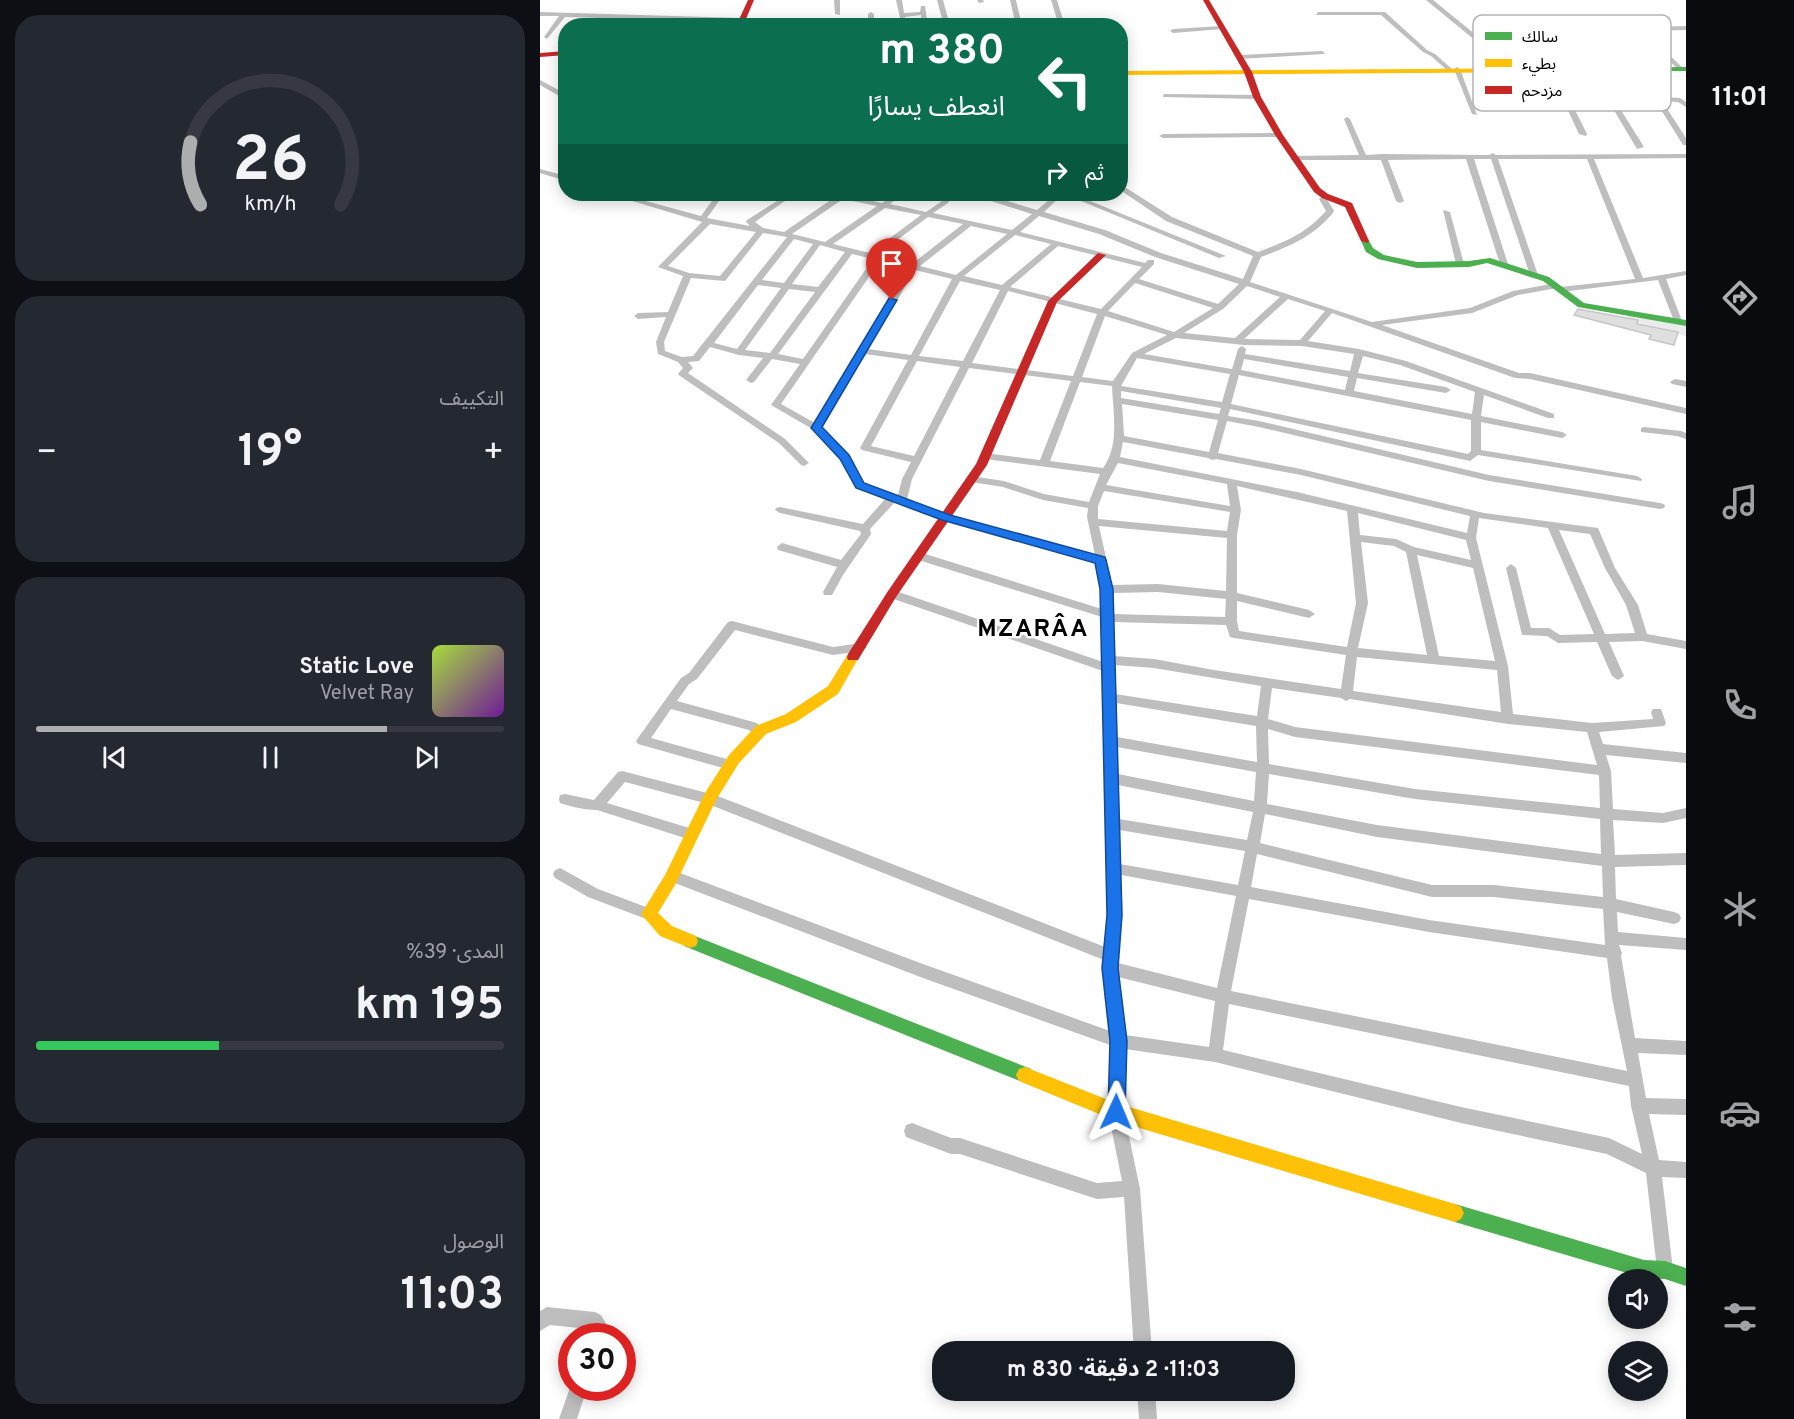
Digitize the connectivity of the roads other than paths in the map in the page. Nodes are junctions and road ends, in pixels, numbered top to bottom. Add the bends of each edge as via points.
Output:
1 (751, 0) edge
2 (837, 0) edge
3 (899, 0) edge
4 (940, 0) edge
5 (1013, 0) edge
6 (1054, 0) edge
7 (1206, 0) edge
8 (1429, 0) edge
9 (564, 14) junction
10 (838, 14) dead end
11 (1318, 14) dead end
12 (541, 16) edge
13 (561, 18) edge
14 (642, 18) edge
15 (742, 18) edge
16 (902, 18) edge
17 (902, 18) edge
18 (924, 18) edge
19 (945, 18) edge
20 (1017, 18) edge
21 (1060, 18) edge
22 (558, 22) edge
23 (1221, 28) junction
24 (1671, 28) edge
25 (1686, 28) edge
26 (1173, 31) dead end
27 (1473, 36) edge
28 (547, 37) dead end
29 (1322, 53) dead end
30 (558, 54) edge
31 (540, 55) edge
32 (1239, 57) junction
33 (1671, 58) edge
34 (1128, 69) edge
35 (1453, 69) junction
36 (1473, 69) edge
37 (1683, 69) edge
38 (1248, 72) junction
39 (540, 82) edge
40 (558, 93) edge
41 (1165, 96) dead end
42 (1257, 96) junction
43 (1671, 100) edge
44 (1686, 105) edge
45 (1473, 110) edge
46 (1474, 111) edge
47 (1572, 111) edge
48 (1617, 111) edge
49 (1665, 111) edge
50 (1475, 114) dead end
51 (1347, 119) dead end
52 (1583, 134) dead end
53 (1279, 135) junction
54 (1163, 136) dead end
55 (1686, 143) edge
56 (1640, 147) dead end
57 (1493, 155) junction
58 (1589, 155) junction
59 (1363, 156) junction
60 (1383, 156) junction
61 (1469, 156) junction
62 (1686, 156) edge
63 (1294, 158) junction
64 (540, 171) edge
65 (558, 177) edge
66 (1128, 191) edge
67 (1325, 196) junction
68 (637, 201) edge
69 (718, 201) edge
70 (782, 201) edge
71 (835, 201) edge
72 (865, 201) edge
73 (890, 201) edge
74 (945, 201) dead end
75 (1000, 201) edge
76 (1052, 201) edge
77 (1085, 201) edge
78 (1400, 201) dead end
79 (884, 205) junction
80 (1446, 212) dead end
81 (1038, 213) junction
82 (926, 214) junction
83 (705, 221) junction
84 (970, 223) junction
85 (761, 231) junction
86 (1016, 233) junction
87 (788, 235) junction
88 (818, 242) junction
89 (828, 244) junction
90 (1056, 244) junction
91 (850, 250) junction
92 (1101, 255) junction
93 (1158, 255) junction
94 (1258, 255) junction
95 (1222, 256) dead end
96 (875, 257) junction
97 (1460, 264) junction
98 (1504, 264) junction
99 (1147, 266) junction
100 (913, 267) junction
101 (1686, 273) edge
102 (1534, 275) junction
103 (688, 276) junction
104 (1661, 277) junction
105 (957, 278) junction
106 (1134, 280) junction
107 (1640, 281) junction
108 (756, 282) junction
109 (1246, 282) junction
110 (786, 286) junction
111 (1004, 288) junction
112 (1558, 288) junction
113 (820, 290) junction
114 (1286, 296) junction
115 (1053, 301) junction
116 (1220, 308) junction
117 (1330, 310) junction
118 (1102, 313) junction
119 (672, 314) junction
120 (638, 316) dead end
121 (1682, 322) edge
122 (1370, 324) junction
123 (1174, 336) junction
124 (1240, 341) junction
125 (1302, 343) junction
126 (708, 344) junction
127 (861, 351) junction
128 (739, 352) junction
129 (1359, 352) junction
130 (1135, 355) junction
131 (770, 356) junction
132 (1240, 356) junction
133 (913, 358) junction
134 (681, 360) junction
135 (805, 362) junction
136 (967, 366) junction
137 (1022, 372) junction
138 (1353, 373) junction
139 (1236, 374) junction
140 (1078, 378) junction
141 (751, 380) dead end
142 (1675, 382) dead end
143 (1686, 384) edge
144 (1117, 390) junction
145 (1446, 390) dead end
146 (1480, 391) junction
147 (1349, 393) junction
148 (1227, 406) junction
149 (1686, 411) edge
150 (1551, 416) dead end
151 (1476, 419) junction
152 (1224, 420) junction
153 (817, 428) junction
154 (1644, 430) dead end
155 (860, 431) dead end
156 (1562, 435) dead end
157 (1119, 438) junction
158 (1686, 438) edge
159 (869, 440) junction
160 (1476, 452) junction
161 (985, 456) junction
162 (1212, 457) junction
163 (1115, 459) junction
164 (917, 460) junction
165 (804, 463) dead end
166 (1044, 463) junction
167 (1106, 472) junction
168 (971, 479) junction
169 (1637, 479) dead end
170 (1231, 481) junction
171 (1101, 487) junction
172 (898, 499) junction
173 (1093, 506) junction
174 (1660, 506) dead end
175 (1352, 509) junction
176 (780, 510) dead end
177 (1236, 510) junction
178 (1475, 514) junction
179 (946, 517) junction
180 (1094, 522) junction
181 (1551, 524) junction
182 (865, 528) junction
183 (1232, 535) junction
184 (1356, 538) junction
185 (1471, 538) junction
186 (782, 547) dead end
187 (1411, 550) junction
188 (919, 555) junction
189 (1100, 560) junction
190 (844, 565) junction
191 (1477, 565) junction
192 (1511, 568) dead end
193 (1107, 589) junction
194 (828, 592) dead end
195 (892, 594) junction
196 (1233, 596) junction
197 (1309, 614) dead end
198 (1107, 617) junction
199 (1226, 621) junction
200 (1601, 637) junction
201 (1642, 637) junction
202 (1686, 645) edge
203 (861, 647) junction
204 (1352, 652) junction
205 (1434, 660) junction
206 (1108, 664) junction
207 (1502, 666) junction
208 (1618, 676) dead end
209 (1267, 682) junction
210 (1346, 696) junction
211 (1108, 697) junction
212 (670, 704) junction
213 (1657, 712) dead end
214 (1508, 719) junction
215 (1262, 722) junction
216 (1592, 728) junction
217 (759, 732) junction
218 (1109, 741) junction
219 (1600, 750) junction
220 (1686, 758) edge
221 (730, 765) junction
222 (1263, 766) junction
223 (1605, 771) junction
224 (1110, 778) junction
225 (565, 799) dead end
226 (710, 799) junction
227 (597, 805) junction
228 (1260, 807) junction
229 (1686, 813) edge
230 (1606, 814) junction
231 (1111, 823) junction
232 (691, 834) junction
233 (1253, 847) junction
234 (1686, 859) edge
235 (1608, 861) junction
236 (1113, 868) junction
237 (560, 874) dead end
238 (672, 876) junction
239 (1245, 890) junction
240 (1610, 904) junction
241 (649, 914) junction
242 (1674, 918) dead end
243 (1611, 938) junction
244 (1686, 944) edge
245 (1615, 952) junction
246 (1111, 962) junction
247 (1223, 996) junction
248 (1118, 1041) junction
249 (1628, 1045) junction
250 (1686, 1048) edge
251 (1215, 1055) junction
252 (1636, 1080) junction
253 (1639, 1106) junction
254 (1686, 1107) edge
255 (1116, 1112) junction
256 (912, 1131) dead end
257 (1653, 1168) junction
258 (1686, 1170) edge
259 (1132, 1189) junction
260 (1644, 1269) edge
261 (1665, 1269) edge
262 (1668, 1271) edge
263 (1686, 1276) edge
264 (540, 1322) edge
265 (596, 1323) edge
266 (1142, 1341) edge
267 (574, 1401) edge
268 (1147, 1401) edge
269 (568, 1419) edge
270 (1148, 1419) edge

1 - 15 street
2 - 10 street
3 - 16 street
4 - 19 street
5 - 20 street
6 - 21 street
7 - 23 street
8 - 27 street
9 - 12 street
9 - 13 street
9 - 14 street
11 - 35 street via 1383,13 1425,51
17 - 18 street via 924,10
22 - 28 street
23 - 26 street
23 - 32 street
24 - 25 street
29 - 32 street
30 - 31 street
32 - 38 street
33 - 37 street
34 - 38 street
35 - 36 street
35 - 38 street
35 - 45 street
38 - 42 street
39 - 40 street
41 - 42 street
42 - 53 street
43 - 44 street
46 - 50 street
47 - 52 street
48 - 56 street
49 - 55 street
51 - 59 street
53 - 54 street
53 - 63 street
57 - 58 street
57 - 61 street
57 - 102 street
58 - 62 street
58 - 107 street
59 - 60 street
59 - 63 street
60 - 61 street
60 - 78 street
61 - 98 street
63 - 67 street
64 - 65 street
66 - 94 street via 1169,219
67 - 94 street via 1330,211 1316,227
67 - 97 street via 1352,209 1373,254 1417,265
68 - 83 street
69 - 83 street
70 - 85 street via 750,222
71 - 87 street
72 - 79 street
73 - 79 street
74 - 82 street
75 - 81 street
76 - 81 street
77 - 95 street
79 - 82 street
79 - 89 street
80 - 97 street
81 - 86 street
81 - 93 street via 1102,232
82 - 84 street
82 - 96 street
83 - 85 street
83 - 103 street via 662,267
84 - 86 street
84 - 100 street
85 - 87 street
85 - 103 street via 722,279
86 - 90 street
86 - 105 street
87 - 88 street
87 - 108 street
88 - 89 street
88 - 110 street
89 - 91 street
90 - 92 street
90 - 111 street
91 - 96 street
91 - 113 street
92 - 99 street
92 - 115 street
93 - 99 street
93 - 109 street
94 - 109 street
96 - 100 street
96 - 135 street
97 - 98 street via 1480,260
98 - 102 street
99 - 106 street
100 - 105 street
100 - 127 street
101 - 104 street
102 - 112 street
103 - 119 street
104 - 107 street
104 - 121 street
105 - 111 street
105 - 133 street
106 - 116 street
106 - 118 street
107 - 112 street
108 - 110 street
108 - 126 street
109 - 114 street
109 - 116 street
110 - 113 street
110 - 128 street
111 - 115 street
111 - 136 street
112 - 121 street via 1581,305
112 - 122 street via 1516,293 1472,310
113 - 131 street
114 - 117 street
114 - 124 street
115 - 118 street
115 - 137 street
116 - 123 street
117 - 122 street
117 - 125 street
118 - 123 street
118 - 140 street
119 - 120 street
119 - 134 street via 660,342 661,352
122 - 149 street via 1518,376
123 - 124 street
123 - 130 street
124 - 125 street
124 - 132 street
125 - 129 street
126 - 128 street
126 - 134 street via 696,359
127 - 133 street
127 - 153 street
128 - 131 street
129 - 138 street
129 - 146 street via 1403,363
130 - 139 street
130 - 144 street
131 - 135 street
131 - 141 street
132 - 138 street
132 - 139 street
133 - 136 street
133 - 159 street
134 - 165 street via 688,368 683,374 782,441
135 - 153 street via 776,405
136 - 137 street
136 - 164 street
137 - 140 street
137 - 161 street
138 - 145 street
138 - 147 street
139 - 147 street
139 - 148 street
140 - 144 street
140 - 166 street
142 - 143 street
144 - 148 street
144 - 152 street
144 - 157 street
146 - 150 street
146 - 151 street
147 - 151 street
148 - 152 street
148 - 160 street via 1470,458
151 - 156 street
151 - 160 street
152 - 162 street
152 - 174 street via 1259,424 1489,478
153 - 172 street via 845,457 860,485
154 - 158 street via 1678,433
155 - 159 street
157 - 162 street
157 - 163 street
159 - 164 street via 865,448
160 - 169 street
161 - 166 street
161 - 168 street
162 - 178 street via 1301,472
163 - 167 street
163 - 170 street
164 - 172 street
166 - 167 street
167 - 171 street
168 - 173 street
168 - 179 street
170 - 175 street
170 - 177 street
171 - 173 street
171 - 177 street
172 - 179 street
172 - 182 street
173 - 180 street
175 - 184 street
175 - 185 street
176 - 182 street
177 - 183 street
178 - 181 street
178 - 185 street
179 - 188 street
179 - 189 street
180 - 183 street
180 - 189 street
181 - 200 street
181 - 201 street via 1594,531 1632,605
182 - 190 street via 866,534
183 - 196 street
184 - 187 street via 1396,543
184 - 204 street via 1362,603
185 - 191 street
186 - 190 street
187 - 191 street
187 - 205 street
188 - 195 street
188 - 198 street
189 - 193 street
190 - 194 street
191 - 207 street
192 - 200 street via 1526,632 1549,632 1558,639
193 - 196 street via 1158,588
193 - 198 street
195 - 203 street
195 - 206 street
196 - 197 street
196 - 199 street
198 - 199 street
198 - 206 street
199 - 204 street via 1234,633
200 - 201 street
200 - 208 street
201 - 202 street
203 - 212 street via 833,651 732,625
203 - 217 street via 833,690 792,717
204 - 205 street
204 - 210 street
205 - 207 street
206 - 209 street via 1133,659
206 - 211 street
207 - 214 street
209 - 210 street
209 - 215 street
210 - 214 street
211 - 215 street
211 - 218 street
212 - 217 street via 753,726
212 - 221 street via 642,741
213 - 216 street via 1660,723
214 - 216 street
215 - 222 street
215 - 223 street via 1295,732
216 - 219 street
217 - 221 street
218 - 222 street
218 - 224 street
219 - 220 street
219 - 223 street
221 - 226 street
222 - 228 street
222 - 230 street via 1415,794
223 - 230 street
224 - 228 street
224 - 231 street
225 - 227 street
226 - 227 street via 622,776
226 - 232 street
226 - 246 street
227 - 232 street
228 - 233 street
228 - 235 street via 1377,831
229 - 230 street via 1663,818
230 - 235 street
231 - 233 street
231 - 236 street
232 - 238 street
233 - 239 street
233 - 240 street via 1432,891 1494,891
234 - 235 street
235 - 240 street
236 - 239 street
236 - 246 street
237 - 241 street via 593,893
238 - 241 street
238 - 248 street
239 - 245 street via 1429,926
239 - 247 street
240 - 242 street
240 - 243 street
241 - 255 street via 666,931
243 - 244 street
243 - 245 street
245 - 249 street
246 - 247 street
246 - 248 street
247 - 251 street
247 - 252 street
248 - 251 street
248 - 255 street
249 - 250 street
249 - 252 street
251 - 257 street via 1461,1115 1609,1146
252 - 253 street
253 - 254 street
253 - 257 street
255 - 259 street
255 - 260 street
256 - 259 street via 1097,1191
257 - 258 street
257 - 261 street
259 - 266 street
262 - 263 street
264 - 265 street via 547,1316
267 - 269 street
268 - 270 street

